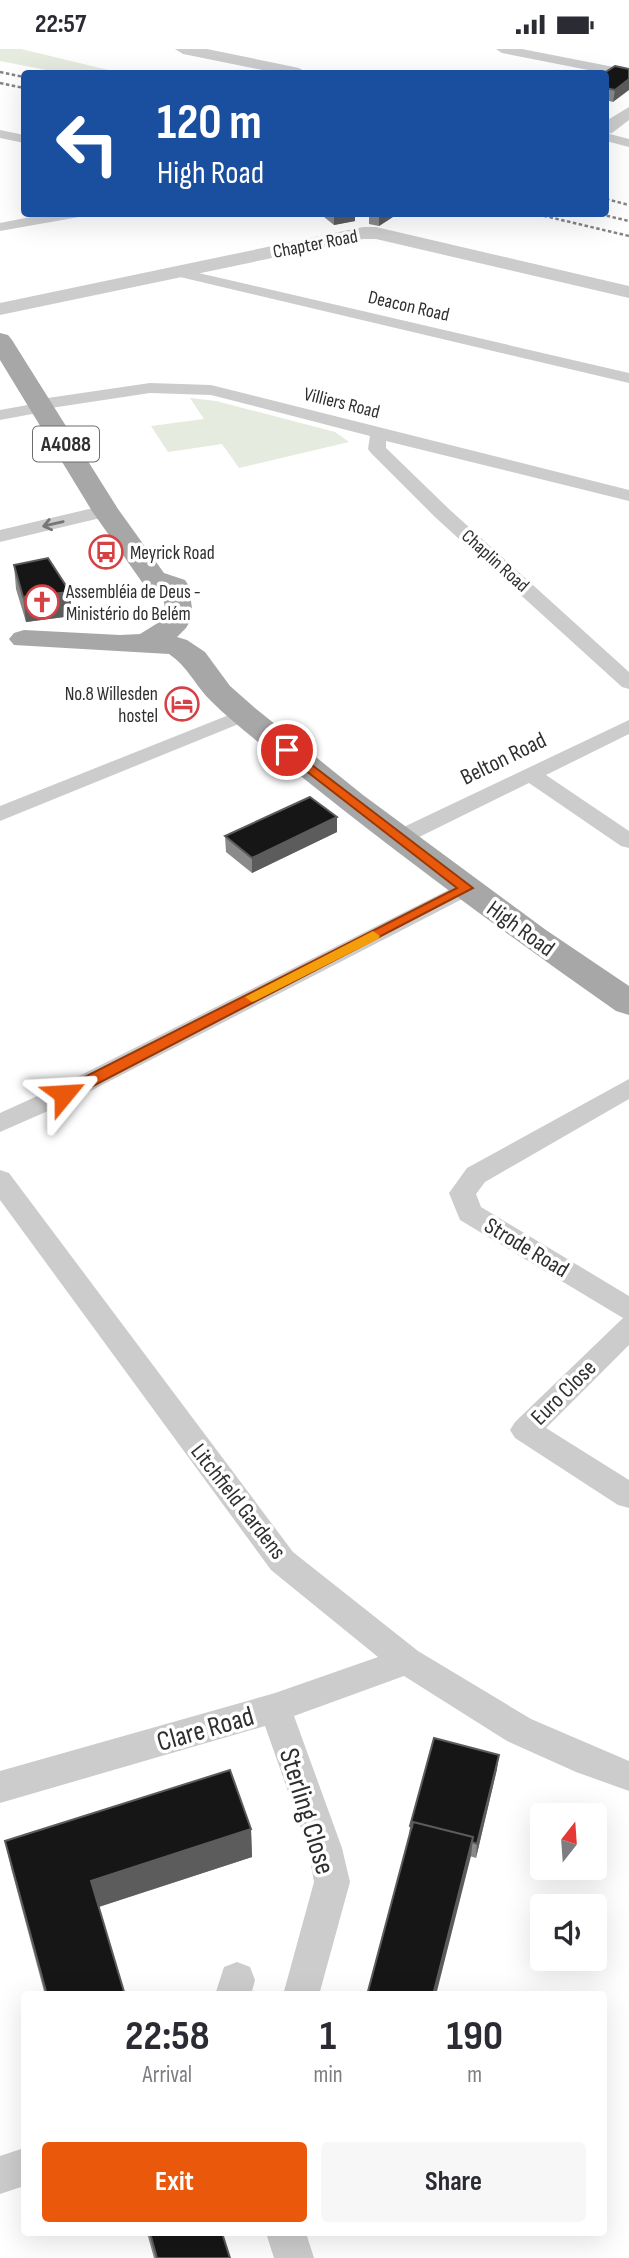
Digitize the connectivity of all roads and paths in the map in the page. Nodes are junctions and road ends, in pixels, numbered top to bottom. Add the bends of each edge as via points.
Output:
1 (183, 49) edge
2 (502, 49) edge
3 (284, 70) edge
4 (609, 70) edge
5 (609, 70) edge
6 (629, 74) edge
7 (629, 112) edge
8 (609, 127) edge
9 (0, 134) edge
10 (21, 138) edge
11 (609, 138) edge
12 (629, 143) edge
13 (56, 217) edge
14 (0, 227) edge
15 (181, 270) junction
16 (629, 292) edge
17 (0, 309) edge
18 (0, 340) edge
19 (629, 378) edge
20 (42, 405) junction
21 (0, 415) edge
22 (383, 434) junction
23 (629, 496) edge
24 (106, 512) junction
25 (0, 536) edge
26 (12, 641) edge
27 (146, 642) junction
28 (629, 683) edge
29 (244, 715) junction
30 (629, 726) edge
31 (530, 774) junction
32 (0, 814) edge
33 (399, 838) junction
34 (629, 841) edge
35 (466, 888) junction
36 (629, 1003) edge
37 (629, 1087) edge
38 (0, 1123) edge
39 (0, 1180) edge
40 (629, 1309) edge
41 (629, 1327) edge
42 (629, 1496) edge
43 (407, 1661) junction
44 (275, 1708) junction
45 (629, 1776) edge
46 (0, 1787) edge
47 (302, 1991) edge
48 (21, 2168) edge
49 (0, 2175) edge
50 (287, 2236) edge
51 (294, 2258) edge

1 - 3 street
2 - 4 street
5 - 6 street
7 - 8 street
9 - 10 street
11 - 12 street
13 - 14 street
15 - 16 street, Chapter Road via 351,234 376,233
15 - 17 street, Chapter Road
15 - 19 street, Deacon Road
18 - 20 main road, A4088
20 - 21 street, Villiers Road
20 - 22 street, Villiers Road via 117,391 211,390
20 - 24 main road, A4088
22 - 23 street, Villiers Road
22 - 28 street, Chaplin Road via 377,439 377,449
24 -> 25 street
24 - 27 main road, A4088 via 151,598 142,624
26 - 27 main road
27 - 29 main road, High Road via 154,657 219,692
29 - 32 street
29 - 33 main road, High Road
30 - 31 street, Belton Road
31 - 33 street, Belton Road
31 - 34 street
33 - 35 main road, High Road
35 - 36 main road, High Road
35 - 38 street
37 - 40 street, Strode Road via 476,1175 463,1193 470,1213
39 - 43 street, Litchfield Gardens via 282,1561
41 - 42 street, Euro Close via 525,1430
43 - 44 street, Clare Road
43 - 45 street, Litchfield Gardens via 519,1730
44 - 46 street, Clare Road
44 - 47 street, Sterling Close via 325,1848 332,1882
48 - 49 street
50 - 51 street

